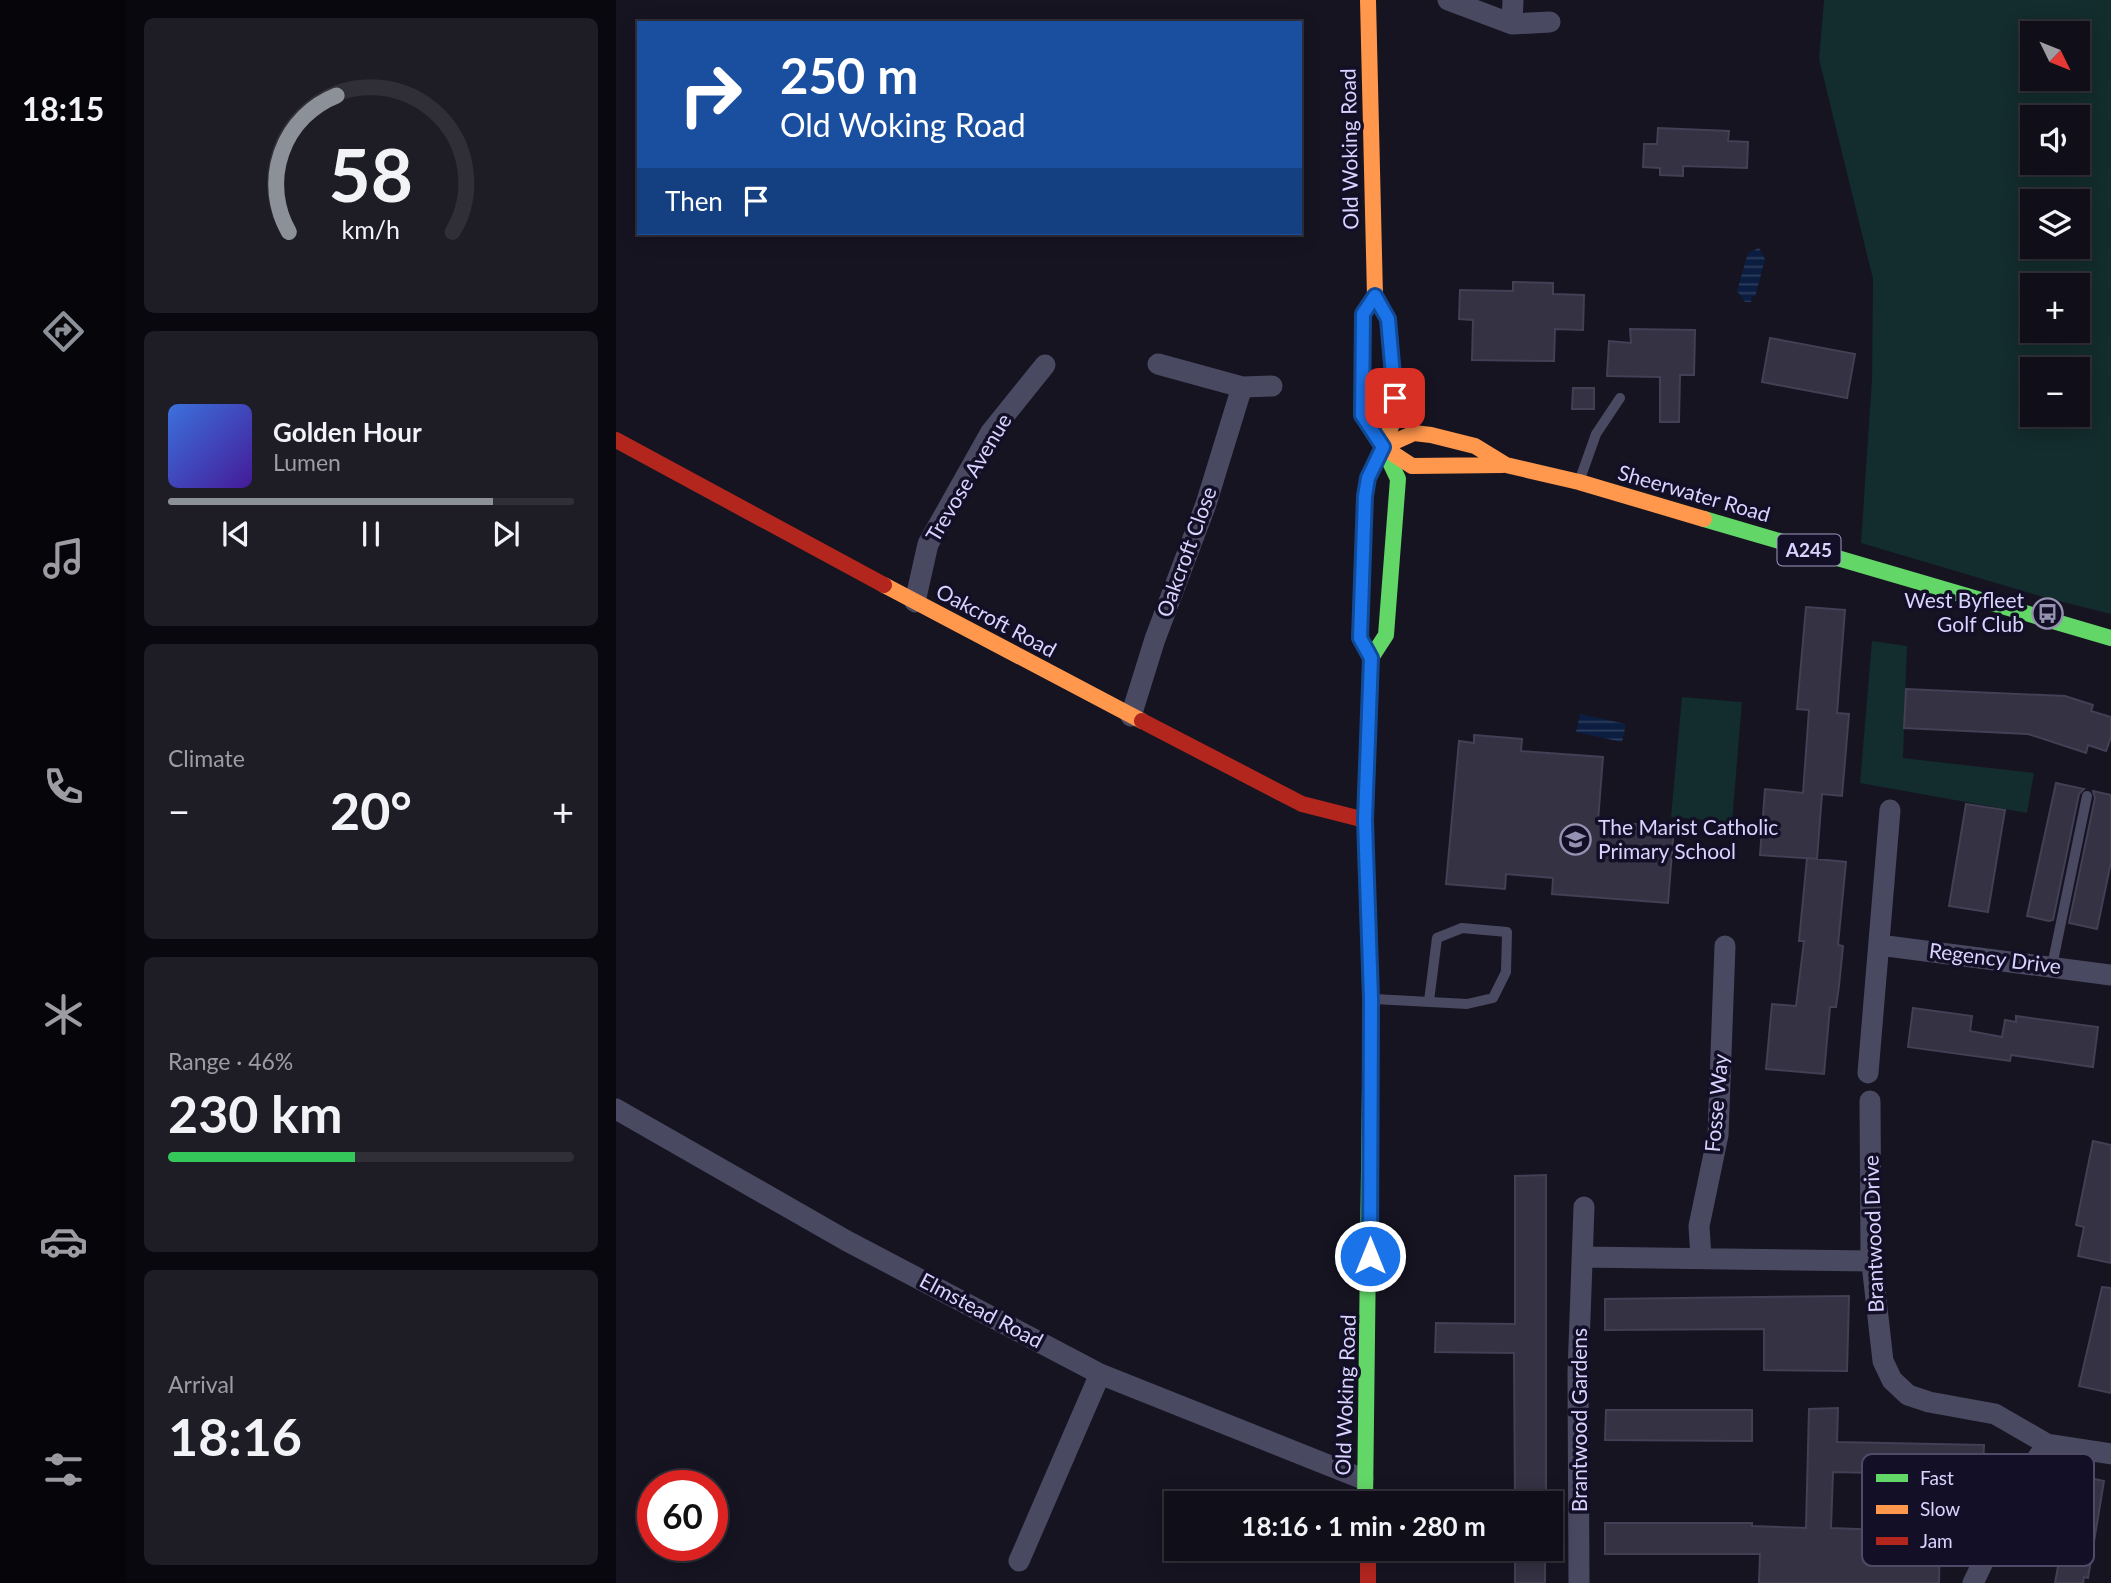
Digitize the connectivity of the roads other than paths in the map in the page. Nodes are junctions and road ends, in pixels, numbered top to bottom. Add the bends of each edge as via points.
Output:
1 (1368, 0) edge
2 (1448, 0) edge
3 (1513, 0) edge
4 (1550, 22) dead end
5 (1512, 24) junction
6 (1375, 296) junction
7 (1158, 364) dead end
8 (1045, 365) dead end
9 (1272, 386) dead end
10 (1242, 387) junction
11 (1620, 398) dead end
12 (616, 440) edge
13 (1383, 447) junction
14 (1506, 465) junction
15 (1579, 482) junction
16 (915, 602) junction
17 (2111, 638) edge
18 (1371, 658) junction
19 (1131, 716) junction
20 (2087, 796) dead end
21 (1890, 810) dead end
22 (1365, 820) junction
23 (1879, 945) junction
24 (1725, 946) dead end
25 (2052, 967) junction
26 (2111, 975) edge
27 (1371, 999) junction
28 (1429, 1001) junction
29 (1868, 1073) dead end
30 (1870, 1101) dead end
31 (616, 1109) edge
32 (1584, 1207) dead end
33 (1582, 1257) junction
34 (1701, 1258) junction
35 (1871, 1261) junction
36 (1100, 1374) junction
37 (2047, 1444) junction
38 (2040, 1454) edge
39 (2111, 1454) edge
40 (1363, 1479) junction
41 (1364, 1491) edge
42 (1019, 1561) dead end
43 (1368, 1561) edge
44 (1981, 1566) edge
45 (1368, 1583) edge
46 (1579, 1583) edge
47 (1973, 1583) edge

1 - 6 main road, Old Woking Road
2 - 5 street
3 - 5 street
4 - 5 street
6 - 13 main road, Old Woking Road via 1388,319 1396,414
6 - 13 main road, Old Woking Road via 1363,314 1362,415
7 - 10 street
8 - 16 street, Trevose Avenue via 991,432 928,544
9 - 10 street
10 - 19 street, Oakcroft Close
11 - 15 lane via 1596,435
12 - 16 main road, Oakcroft Road
13 - 14 main road, Sheerwater Road / A245 via 1412,466
13 - 14 main road, Sheerwater Road / A245 via 1414,433 1475,446
13 - 18 main road, Old Woking Road via 1365,496 1360,638
13 - 18 main road, Old Woking Road via 1398,479 1386,635
14 - 15 main road, Sheerwater Road / A245
15 - 17 main road, Sheerwater Road / A245
16 - 19 main road, Oakcroft Road
18 - 22 main road, Old Woking Road
19 - 22 main road, Oakcroft Road via 1302,804
20 - 25 lane
21 - 23 street
22 - 27 main road, Old Woking Road
23 - 25 street, Regency Drive
23 - 29 street
24 - 34 street, Fosse Way via 1718,1135 1699,1226
25 - 26 street, Regency Drive
27 - 28 lane
27 - 40 main road, Old Woking Road via 1370,1308
28 - 28 lane via 1466,1004 1493,998 1506,972 1507,932 1462,928 1437,938
30 - 35 street, Brantwood Drive
31 - 36 street, Elmstead Road via 847,1241
32 - 33 street, Brantwood Gardens
33 - 34 street
33 - 46 street, Brantwood Gardens
34 - 35 street
35 - 37 street, Brantwood Drive via 1883,1361 1892,1380 1908,1395 1929,1402 1995,1414
36 - 40 street, Elmstead Road
36 - 42 street
37 - 38 street
37 - 39 street, Brantwood Drive
40 - 41 main road, Old Woking Road
43 - 45 main road
44 - 47 street

